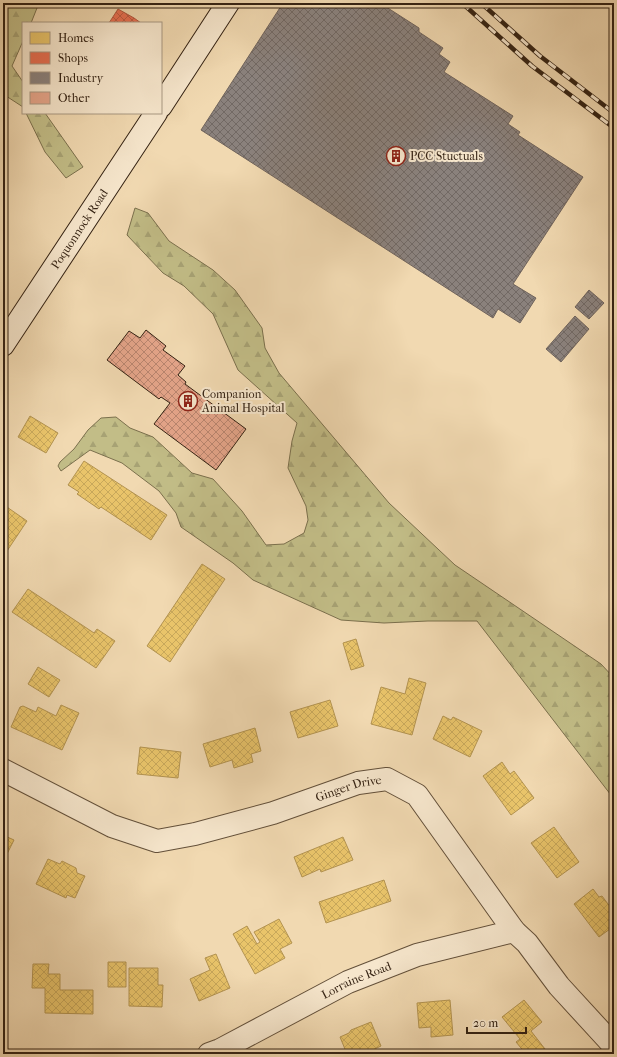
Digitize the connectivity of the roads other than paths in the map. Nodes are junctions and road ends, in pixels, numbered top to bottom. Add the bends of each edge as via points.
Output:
1 (228, 3) edge
2 (162, 104) edge
3 (155, 114) edge
4 (3, 345) edge
5 (3, 770) edge
6 (514, 931) junction
7 (614, 1046) edge
8 (209, 1054) edge

1 - 2 street
3 - 4 street, Poquonnock Road
5 - 6 street, Ginger Drive via 112,826 157,841 195,834 273,813 358,784 387,779 416,795
6 - 7 street, Ginger Drive via 563,992
6 - 8 street, Lorraine Road via 417,955 355,980

